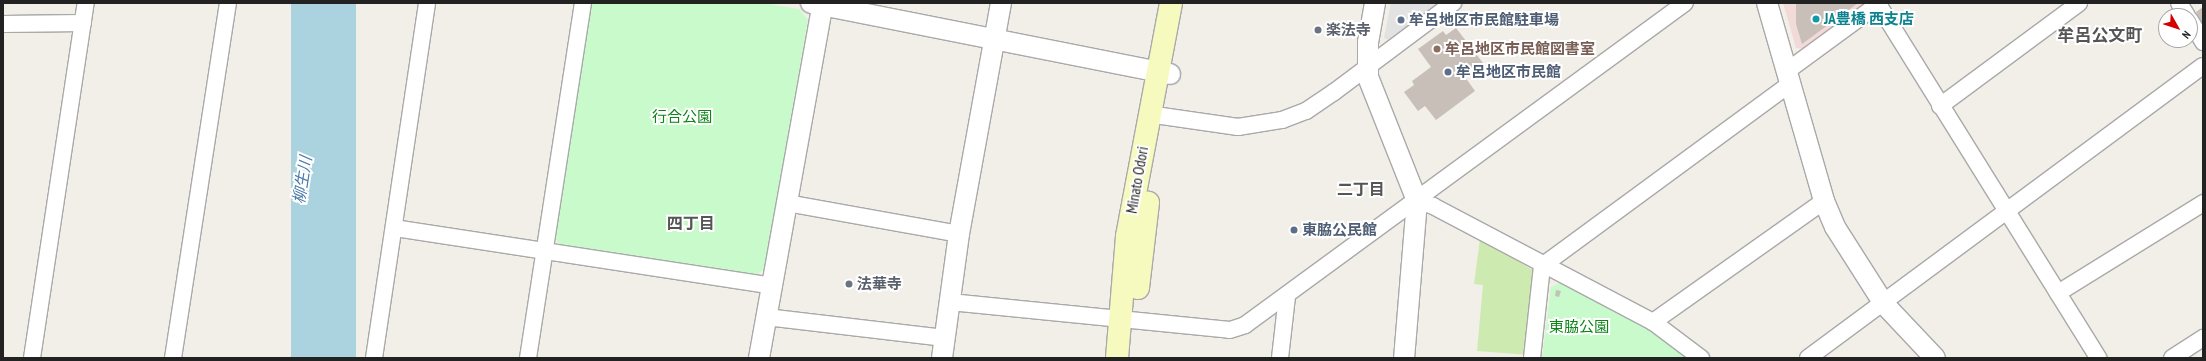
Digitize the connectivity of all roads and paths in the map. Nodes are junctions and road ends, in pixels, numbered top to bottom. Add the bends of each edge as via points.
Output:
1 (86, 3) edge
2 (228, 3) edge
3 (427, 3) edge
4 (584, 3) edge
5 (1001, 3) edge
6 (1171, 3) edge
7 (1185, 3) edge
8 (1375, 3) edge
9 (1453, 3) edge
10 (1685, 3) edge
11 (1767, 3) edge
12 (2079, 3) edge
13 (819, 4) edge
14 (1879, 4) edge
15 (3, 24) edge
16 (83, 24) junction
17 (994, 38) junction
18 (1368, 64) junction
19 (2203, 66) edge
20 (1164, 72) junction
21 (1789, 77) junction
22 (1940, 106) junction
23 (1156, 116) junction
24 (1417, 201) junction
25 (1824, 201) junction
26 (2203, 203) edge
27 (787, 204) junction
28 (2007, 212) junction
29 (394, 228) junction
30 (959, 234) junction
31 (544, 251) junction
32 (1542, 266) junction
33 (772, 286) junction
34 (2058, 293) junction
35 (1287, 297) junction
36 (950, 302) junction
37 (1884, 304) junction
38 (766, 317) junction
39 (1128, 320) junction
40 (1653, 322) junction
41 (945, 338) junction
42 (2203, 338) edge
43 (32, 358) edge
44 (173, 358) edge
45 (374, 358) edge
46 (528, 358) edge
47 (759, 358) edge
48 (942, 358) edge
49 (1117, 358) edge
50 (1131, 358) edge
51 (1280, 358) edge
52 (1404, 358) edge
53 (1532, 358) edge
54 (1701, 358) edge
55 (1808, 358) edge
56 (1935, 358) edge
57 (2098, 358) edge
58 (2172, 358) edge

1 - 16 street
2 - 44 street
3 - 29 street
4 - 31 street
5 - 17 street
6 - 20 main road, Minato Odori
7 - 20 main road, Minato Odori
8 - 18 street via 1368,41
9 - 18 street
10 - 24 street
11 - 21 street
12 - 22 street
13 - 17 street
13 - 27 street
14 - 21 street
14 - 22 street
15 - 16 street
16 - 43 street
17 - 20 street
17 - 30 street
18 - 23 street via 1306,111 1282,120 1238,127
18 - 24 street via 1368,77
19 - 28 street
20 - 23 main road, Minato Odori
21 - 25 street
21 - 32 street
22 - 28 street
23 - 39 main road, Minato Odori via 1145,218
24 - 32 street via 1434,206
24 - 35 street
24 - 52 street
25 - 37 street via 1849,254
25 - 40 street
26 - 34 street
27 - 30 street
27 - 33 street
28 - 34 street
28 - 37 street
29 - 31 street
29 - 45 street
30 - 36 street
31 - 33 street
31 - 46 street
32 - 40 street
32 - 53 street
33 - 38 street
34 - 57 street
35 - 39 street via 1245,325 1230,330
35 - 51 street
36 - 39 street
36 - 41 street
37 - 55 street
37 - 56 street
38 - 41 street
38 - 47 street
39 - 49 main road, Minato Odori
39 - 50 main road, Minato Odori
40 - 54 street
41 - 48 street
42 - 58 street

